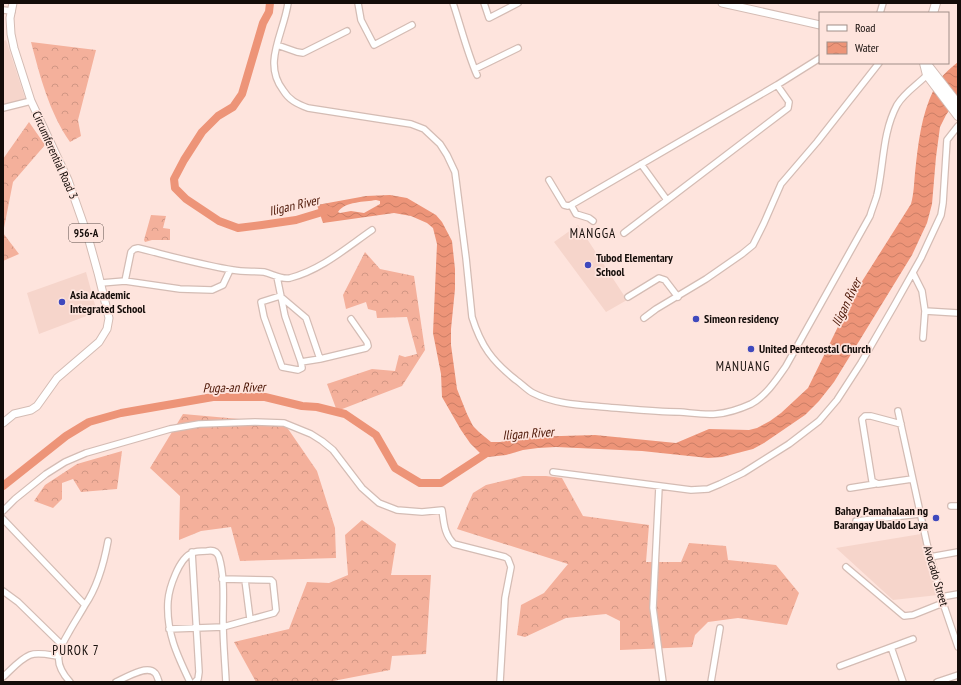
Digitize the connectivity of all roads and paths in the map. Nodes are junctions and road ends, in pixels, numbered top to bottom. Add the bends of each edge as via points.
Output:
1 (288, 3) edge
2 (358, 3) edge
3 (453, 3) edge
4 (484, 3) edge
5 (518, 3) edge
6 (722, 3) edge
7 (12, 7) edge
8 (3, 10) edge
9 (412, 25) dead end
10 (819, 25) edge
11 (347, 31) dead end
12 (277, 45) junction
13 (518, 48) dead end
14 (819, 59) edge
15 (877, 64) edge
16 (925, 64) edge
17 (931, 77) junction
18 (777, 85) junction
19 (31, 101) junction
20 (958, 104) edge
21 (3, 108) edge
22 (958, 116) edge
23 (958, 126) edge
24 (641, 164) junction
25 (549, 180) dead end
26 (667, 200) junction
27 (571, 205) junction
28 (593, 221) dead end
29 (372, 230) dead end
30 (624, 233) dead end
31 (230, 270) junction
32 (912, 273) junction
33 (277, 277) junction
34 (124, 281) junction
35 (101, 283) junction
36 (280, 296) junction
37 (628, 296) dead end
38 (678, 297) junction
39 (925, 311) junction
40 (958, 313) edge
41 (644, 318) dead end
42 (351, 319) dead end
43 (923, 338) dead end
44 (320, 359) junction
45 (301, 362) junction
46 (898, 411) dead end
47 (3, 423) edge
48 (901, 424) junction
49 (553, 472) dead end
50 (912, 480) junction
51 (876, 484) junction
52 (659, 487) junction
53 (850, 488) dead end
54 (950, 506) dead end
55 (958, 506) edge
56 (3, 511) edge
57 (920, 514) junction
58 (3, 519) edge
59 (856, 521) dead end
60 (108, 541) dead end
61 (192, 552) junction
62 (958, 552) edge
63 (930, 557) junction
64 (846, 567) dead end
65 (222, 579) junction
66 (245, 580) junction
67 (3, 591) edge
68 (958, 594) edge
69 (941, 597) junction
70 (943, 603) junction
71 (85, 605) junction
72 (250, 619) junction
73 (223, 627) junction
74 (197, 628) junction
75 (720, 628) dead end
76 (169, 629) junction
77 (913, 639) dead end
78 (61, 644) junction
79 (891, 647) junction
80 (958, 647) edge
81 (58, 656) junction
82 (840, 666) dead end
83 (958, 675) edge
84 (3, 677) edge
85 (70, 682) edge
86 (116, 682) edge
87 (160, 682) edge
88 (190, 682) edge
89 (195, 682) edge
90 (226, 682) edge
91 (500, 682) edge
92 (662, 682) edge
93 (711, 682) edge
94 (903, 682) edge
95 (939, 682) edge

1 - 12 street
2 - 9 street via 362,23 374,45
3 - 13 street via 476,72
4 - 5 street via 489,18
6 - 10 main road
7 - 8 street
7 - 19 main road, Circumferential Road 3 / 956-A via 11,34
11 - 12 street via 303,53
12 - 17 street via 274,59 277,82 286,95 299,105 417,125 432,136 447,155 456,179 472,317 488,353 498,366 544,398 588,406 658,412 716,414 736,410 753,403 776,381 870,216 877,195 883,150 897,105 906,94
14 - 18 street
15 - 38 street via 781,184 753,245
16 - 17 highway via 924,69
17 - 20 highway
17 - 22 highway
18 - 24 street
18 - 26 street via 789,102 788,108
19 - 21 street
19 - 35 main road, Circumferential Road 3 / 956-A via 68,180
23 - 32 street via 947,140 941,215
24 - 26 street
24 - 27 street
25 - 27 street via 564,205
26 - 30 street
27 - 28 street via 576,214
29 - 33 street via 311,272 284,279
31 - 33 street via 256,271
31 - 34 street via 223,285 212,290 180,289
31 - 34 street via 135,248 131,252
32 - 39 street via 922,291
32 - 52 street via 861,363 837,400 819,421 743,474 708,489
33 - 36 street
34 - 35 street
35 - 47 main road, Circumferential Road 3 / 956-A via 109,318 107,329 99,342 57,378 37,406 14,414
36 - 44 street via 306,318
36 - 45 street
36 - 45 street via 261,302 264,317 282,367 298,370 302,368
37 - 38 street via 659,278 665,280
38 - 41 street via 656,308
39 - 40 street
39 - 43 street
42 - 44 street via 368,346 361,350
44 - 45 street
46 - 48 street, Avocado Street
48 - 50 street, Avocado Street
48 - 51 street via 871,416 862,419 872,481
49 - 52 street
50 - 51 street
50 - 57 street, Avocado Street
51 - 53 street
52 - 92 street via 653,608
54 - 55 street
56 - 91 street via 46,474 86,453 199,424 274,422 296,427 333,450 362,488 379,503 397,510 442,510 448,538 454,544 505,556 508,559 511,567 506,598
57 - 59 street
57 - 63 street, Avocado Street
58 - 71 street
60 - 71 street via 97,583
61 - 65 street via 211,550 217,553
61 - 74 street
61 - 76 street via 179,567 173,583 168,600
62 - 63 street
63 - 69 street, Avocado Street
64 - 70 street via 904,616
65 - 66 street
65 - 73 street
66 - 72 street
66 - 72 street via 268,579 273,582 276,610 274,613
67 - 78 street
68 - 69 street
69 - 70 street, Avocado Street
70 - 80 street, Avocado Street
71 - 78 street
72 - 73 street
73 - 74 street
73 - 90 street
74 - 76 street
74 - 89 street via 199,672
75 - 93 street
76 - 88 street via 173,646
77 - 79 street
78 - 81 street
79 - 82 street
79 - 94 street
81 - 84 street via 30,655
81 - 85 street via 62,672
83 - 95 street
86 - 87 street via 144,670 155,672

